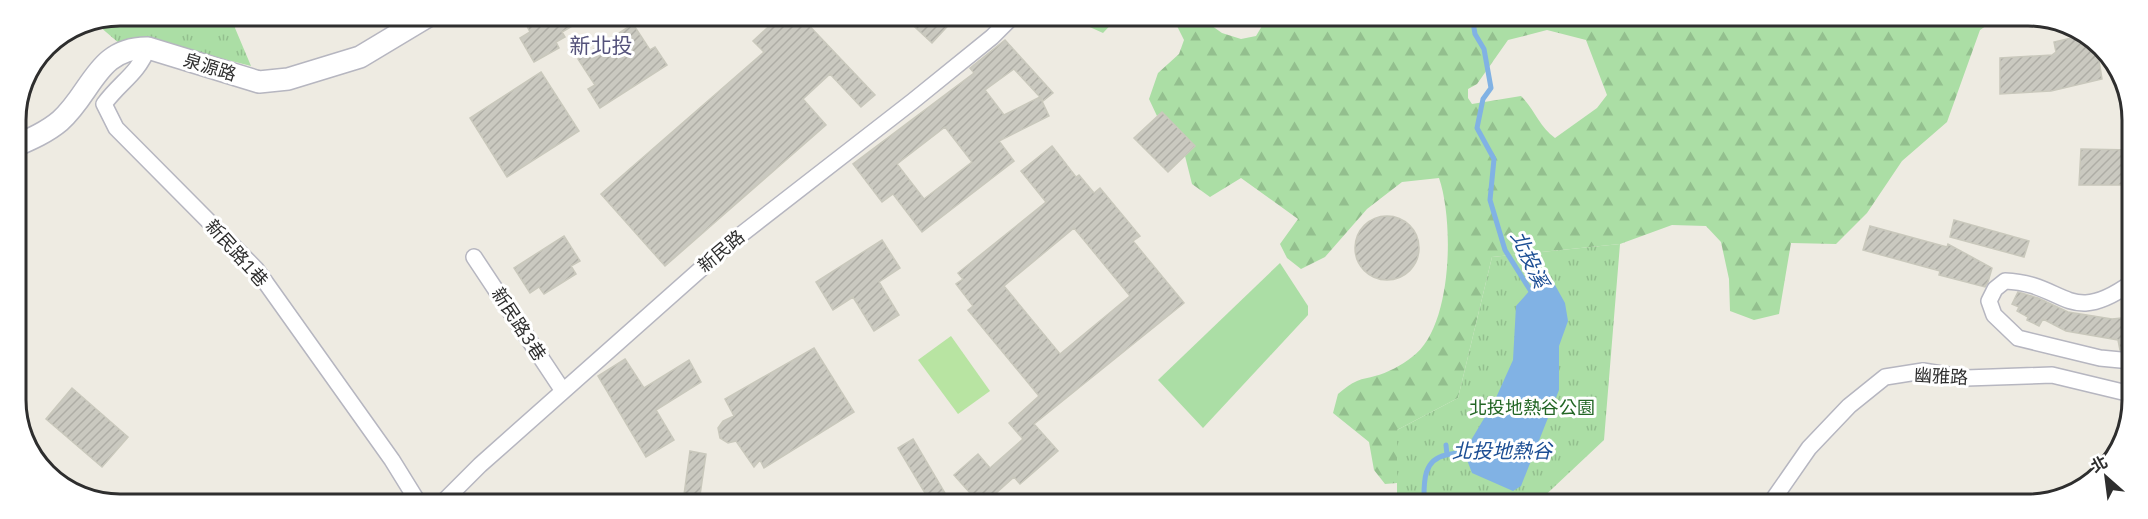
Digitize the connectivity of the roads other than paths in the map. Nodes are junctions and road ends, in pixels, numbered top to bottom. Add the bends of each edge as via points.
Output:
1 (406, 26) edge
2 (1002, 26) edge
3 (148, 48) junction
4 (26, 141) edge
5 (474, 257) dead end
6 (2122, 289) edge
7 (2122, 360) edge
8 (563, 391) junction
9 (2122, 392) edge
10 (1778, 493) edge
11 (413, 494) edge
12 (451, 494) edge

1 - 3 street, 泉源路 via 360,57 288,79 259,82
2 - 8 street, 新民路 via 729,244
3 - 4 street via 132,48 100,67 61,120
3 - 11 street, 新民路1巷 via 140,68 104,104 116,128 256,269
5 - 8 street, 新民路3巷
6 - 7 street via 2092,305 2072,302 2023,282 2005,281 1989,301 1994,315 2018,338
8 - 12 street, 新民路
9 - 10 street, 幽雅路 via 2052,375 1966,378 1923,371 1885,377 1849,406 1809,448

